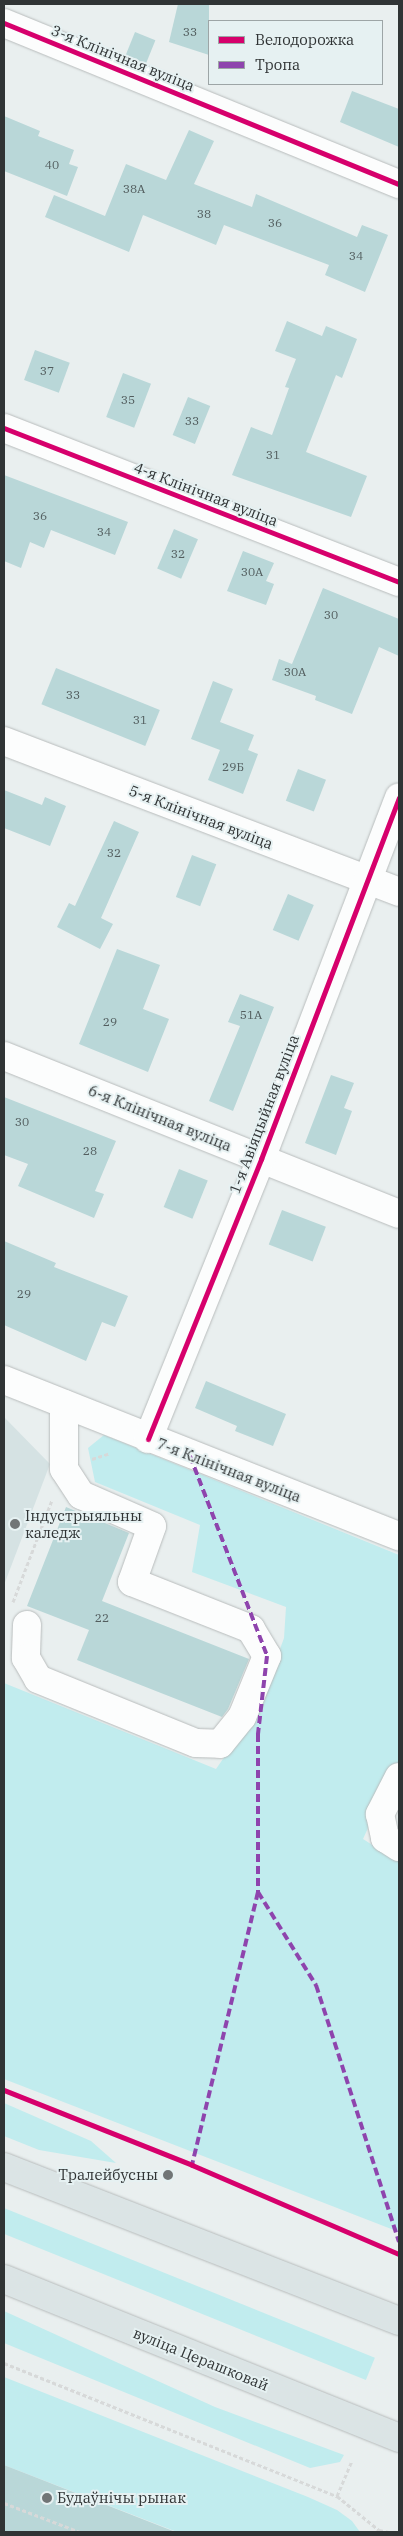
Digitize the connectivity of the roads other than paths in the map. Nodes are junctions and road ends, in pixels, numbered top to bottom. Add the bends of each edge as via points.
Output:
1 (4, 23) edge
2 (399, 184) edge
3 (4, 428) edge
4 (399, 582) edge
5 (4, 741) edge
6 (399, 798) edge
7 (367, 880) junction
8 (399, 892) edge
9 (4, 1056) edge
10 (261, 1159) junction
11 (399, 1214) edge
12 (4, 1380) edge
13 (64, 1404) junction
14 (148, 1439) junction
15 (399, 1536) edge
16 (27, 1625) dead end
17 (399, 1777) edge
18 (399, 1847) edge
19 (4, 2167) edge
20 (4, 2279) edge
21 (399, 2321) edge
22 (399, 2438) edge

1 - 2 street, 3-я Клінічная вуліца
3 - 4 street, 4-я Клінічная вуліца
5 - 7 street, 5-я Клінічная вуліца
6 - 7 street, 1-я Авіяцыйная вуліца
7 - 8 street, 5-я Клінічная вуліца
7 - 10 street, 1-я Авіяцыйная вуліца
9 - 10 street, 6-я Клінічная вуліца
10 - 11 street, 6-я Клінічная вуліца
10 - 14 street, 1-я Авіяцыйная вуліца
12 - 13 street, 7-я Клінічная вуліца
13 - 14 street, 7-я Клінічная вуліца
13 - 16 street via 64,1469 81,1495 152,1526 132,1582 251,1629 267,1656 242,1717 220,1744 196,1744 38,1679 26,1658
14 - 15 street, 7-я Клінічная вуліца
17 - 18 street via 380,1814 385,1838
19 - 21 main road
20 - 22 main road, вуліца Церашковай

